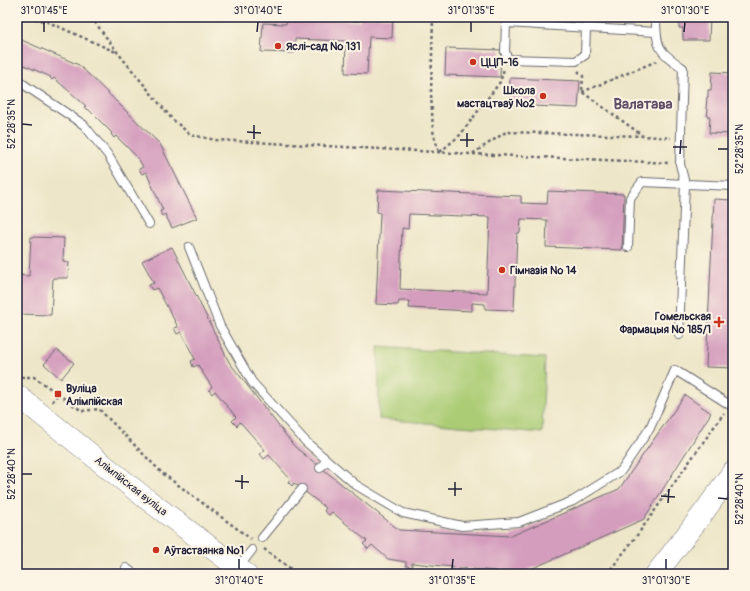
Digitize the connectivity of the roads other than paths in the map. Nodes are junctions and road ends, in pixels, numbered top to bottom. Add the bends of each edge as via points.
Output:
1 (656, 17) edge
2 (586, 28) junction
3 (656, 32) junction
4 (17, 80) edge
5 (685, 184) junction
6 (733, 186) edge
7 (149, 224) dead end
8 (190, 247) dead end
9 (628, 247) dead end
10 (679, 335) dead end
11 (17, 395) edge
12 (731, 406) edge
13 (327, 460) junction
14 (320, 468) dead end
15 (733, 471) edge
16 (302, 489) dead end
17 (126, 568) dead end
18 (242, 571) edge
19 (134, 574) edge
20 (656, 574) edge

1 - 3 lane
2 - 2 lane via 506,23 505,52 508,59 576,61 585,55
2 - 3 lane
3 - 5 lane via 659,49 683,68 680,164
4 - 7 lane via 84,125 108,156
5 - 6 lane
5 - 9 lane via 642,182 630,198
5 - 10 lane
8 - 13 lane via 220,326 252,382 306,442
11 - 18 street, Алімпійская вуліца via 144,497
12 - 13 lane via 675,370 650,428 622,472 573,501 519,522 462,526 403,513 356,485
13 - 14 lane
15 - 20 street
16 - 18 lane via 256,543
17 - 19 lane

